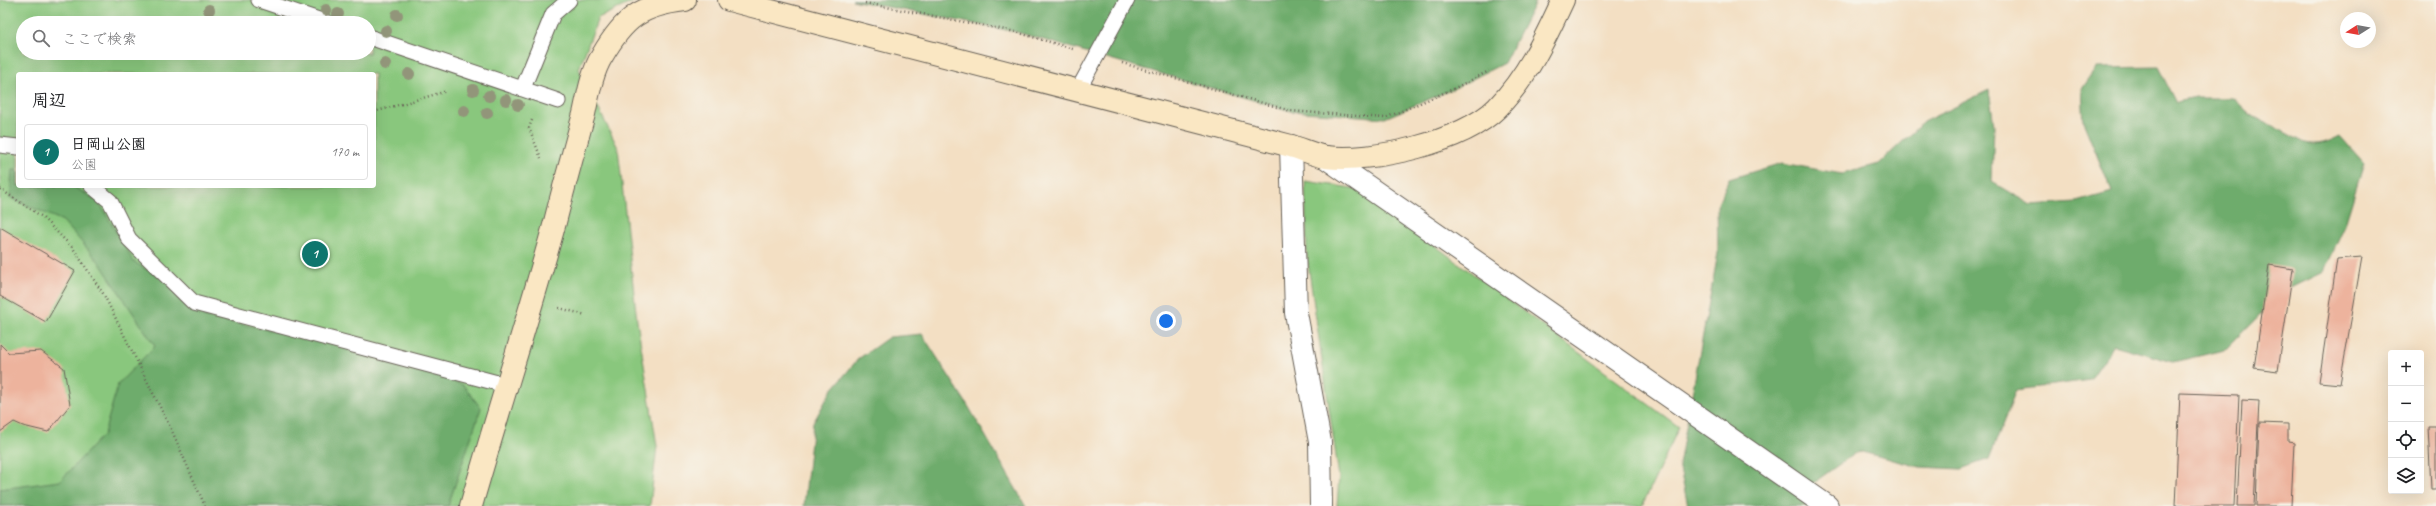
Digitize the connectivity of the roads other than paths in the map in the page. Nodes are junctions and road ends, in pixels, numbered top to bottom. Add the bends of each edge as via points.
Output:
1 (259, 0) edge
2 (569, 0) edge
3 (685, 0) edge
4 (729, 0) edge
5 (1127, 0) edge
6 (1564, 0) edge
7 (307, 16) edge
8 (376, 39) edge
9 (523, 88) junction
10 (1078, 90) junction
11 (558, 101) dead end
12 (0, 145) edge
13 (1291, 146) junction
14 (16, 147) edge
15 (1325, 157) junction
16 (94, 188) edge
17 (505, 385) junction
18 (471, 506) edge
19 (1321, 506) edge
20 (1827, 506) edge

1 - 7 lane
2 - 9 lane via 553,14
3 - 17 street via 666,2 638,12 623,26 601,57 534,300
4 - 10 street
5 - 10 lane
6 - 15 street via 1527,73 1496,109 1466,130 1414,148 1378,155
8 - 9 lane
9 - 11 lane
10 - 13 street
12 - 14 lane
13 - 15 street
13 - 19 street via 1296,313 1320,442
15 - 20 street
16 - 17 lane via 110,201 129,239 194,303
17 - 18 street

